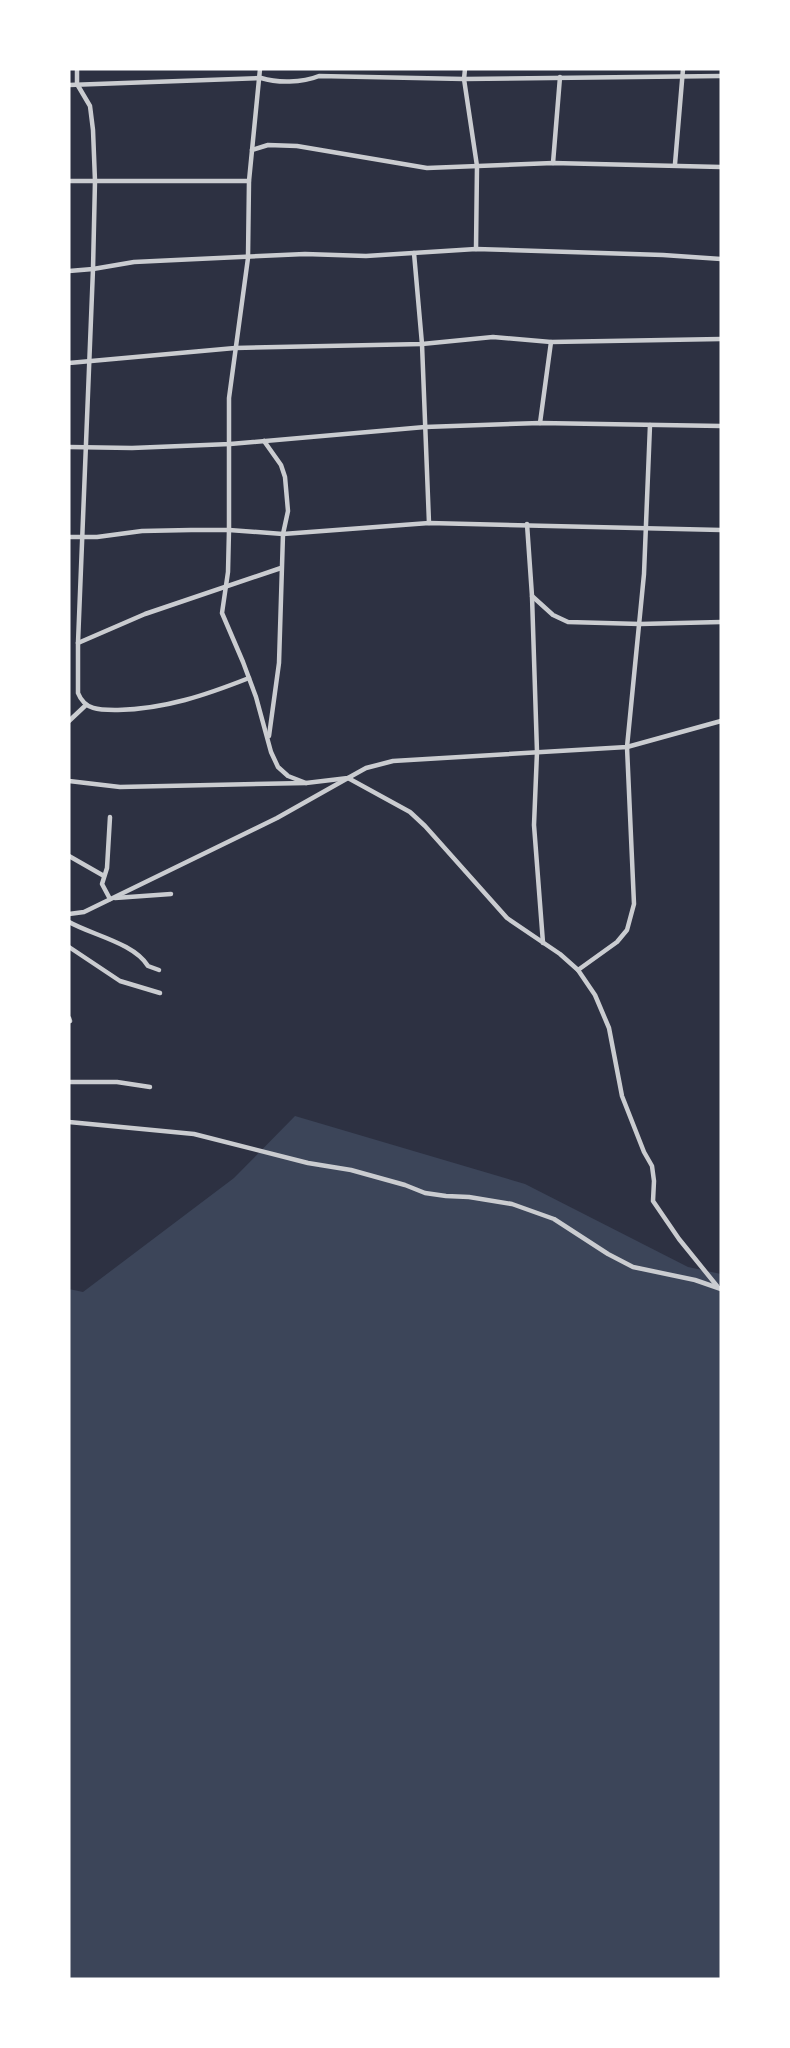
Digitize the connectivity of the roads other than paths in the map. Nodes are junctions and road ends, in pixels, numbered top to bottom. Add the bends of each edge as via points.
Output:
1 (77, 69) edge
2 (260, 69) edge
3 (465, 69) edge
4 (683, 69) edge
5 (683, 76) junction
6 (721, 76) edge
7 (560, 77) junction
8 (261, 78) junction
9 (464, 79) junction
10 (77, 84) junction
11 (69, 85) edge
12 (252, 150) junction
13 (554, 163) junction
14 (675, 164) junction
15 (477, 166) junction
16 (721, 167) edge
17 (69, 181) edge
18 (95, 181) junction
19 (249, 181) junction
20 (476, 249) junction
21 (414, 253) junction
22 (249, 258) junction
23 (721, 259) edge
24 (93, 269) junction
25 (69, 271) edge
26 (721, 339) edge
27 (551, 342) junction
28 (422, 344) junction
29 (235, 348) junction
30 (89, 362) junction
31 (69, 363) edge
32 (540, 423) junction
33 (650, 425) junction
34 (721, 426) edge
35 (425, 427) junction
36 (264, 441) junction
37 (230, 444) junction
38 (69, 447) edge
39 (85, 448) junction
40 (429, 523) junction
41 (526, 524) junction
42 (645, 528) junction
43 (230, 530) junction
44 (721, 530) edge
45 (283, 534) junction
46 (69, 537) edge
47 (82, 537) junction
48 (281, 568) junction
49 (225, 587) junction
50 (532, 596) junction
51 (721, 622) edge
52 (640, 624) junction
53 (78, 643) junction
54 (249, 678) junction
55 (86, 705) junction
56 (69, 721) edge
57 (721, 721) edge
58 (269, 739) junction
59 (627, 747) junction
60 (537, 752) junction
61 (348, 778) junction
62 (69, 781) edge
63 (306, 783) junction
64 (110, 817) dead end
65 (69, 856) edge
66 (104, 876) junction
67 (171, 894) dead end
68 (111, 899) junction
69 (69, 914) edge
70 (69, 922) edge
71 (543, 944) junction
72 (69, 948) edge
73 (159, 970) dead end
74 (578, 970) junction
75 (160, 993) dead end
76 (69, 1082) edge
77 (150, 1087) dead end
78 (69, 1122) edge
79 (719, 1288) edge

1 - 10 street
2 - 8 street
3 - 9 street
4 - 5 street
5 - 6 street
5 - 7 street
5 - 14 street
7 - 9 street
7 - 13 street
8 - 9 street
8 - 10 street
8 - 12 street
9 - 15 street
10 - 11 street
10 - 18 street via 90,106
12 - 15 street via 268,145 297,146 427,168
12 - 19 street
13 - 14 street
13 - 15 street
14 - 16 street
15 - 20 street
17 - 18 street
18 - 19 street
18 - 24 street
19 - 22 street
20 - 21 street
20 - 23 street
21 - 22 street
21 - 28 street
22 - 24 street via 134,262
22 - 29 street
24 - 25 street
24 - 30 street
26 - 27 street
27 - 28 street via 492,337
27 - 32 street
28 - 29 street
28 - 35 street
29 - 30 street
29 - 37 street via 229,398
30 - 31 street
30 - 39 street
32 - 33 street
32 - 35 street
33 - 34 street
33 - 42 street
35 - 36 street
35 - 40 street
36 - 37 street
36 - 45 street via 285,477 288,511
37 - 39 street
37 - 43 street
38 - 39 street
39 - 47 street
40 - 41 street
40 - 45 street
41 - 42 street
41 - 50 street
42 - 44 street
42 - 52 street
43 - 45 street
43 - 47 street via 142,531
43 - 49 street
45 - 48 street
46 - 47 street
47 - 53 street
48 - 49 street
48 - 58 street via 279,663
49 - 53 street via 145,614
49 - 54 street via 222,613
50 - 52 street via 552,615 568,622
50 - 60 street
51 - 52 street
52 - 59 street
53 - 55 street via 78,693
54 - 55 street via 163,706 100,710
54 - 58 street
55 - 56 street
57 - 59 street
58 - 63 street via 278,767
59 - 60 street
59 - 74 street via 632,918 617,942
60 - 61 street via 393,761
60 - 71 street via 534,825
61 - 63 street
61 - 68 street via 277,818
61 - 71 street via 410,812 507,918
62 - 63 street via 120,787
64 - 66 street
65 - 66 street
66 - 68 street via 102,884
67 - 68 street
68 - 69 street via 84,912
70 - 73 street via 122,946
71 - 74 street
72 - 75 street via 120,981
74 - 79 street via 595,995 609,1028 622,1096 652,1166 653,1201
76 - 77 street
78 - 79 street via 194,1134 351,1170 425,1193 512,1204 554,1219 633,1267

